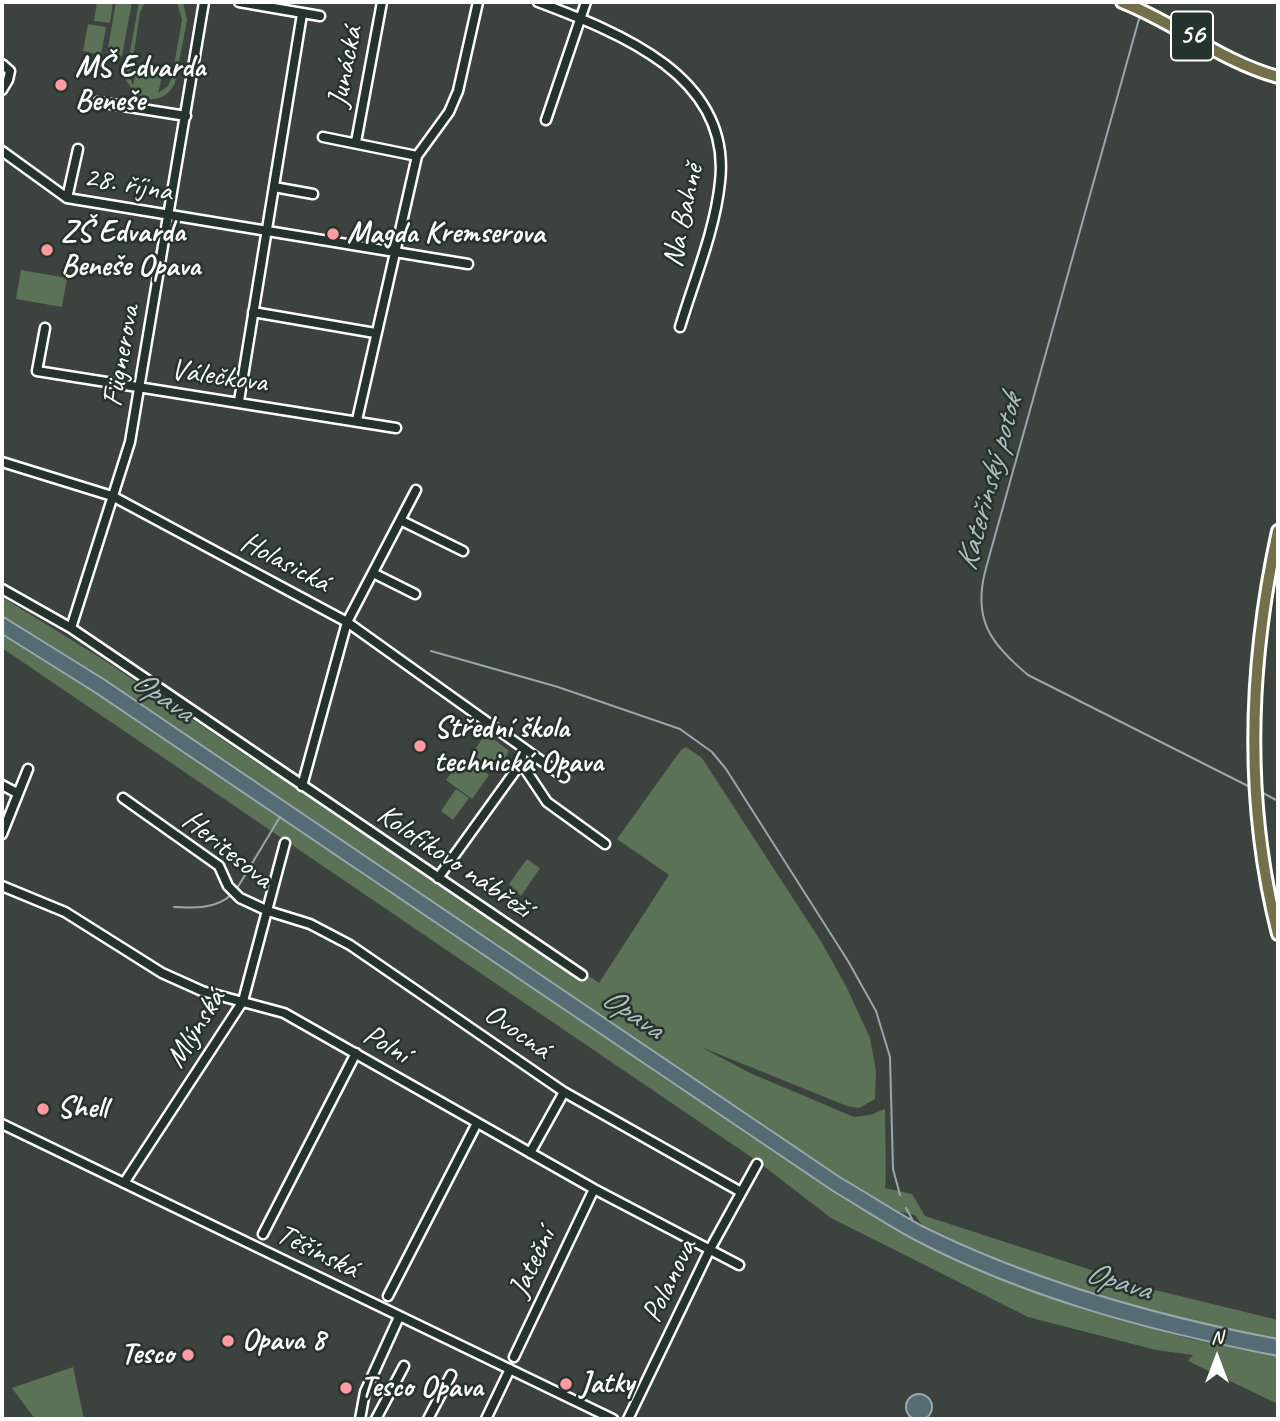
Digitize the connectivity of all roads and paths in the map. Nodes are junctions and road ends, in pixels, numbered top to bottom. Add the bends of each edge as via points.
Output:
1 (204, 2) edge
2 (239, 2) edge
3 (382, 2) edge
4 (478, 2) edge
5 (538, 2) edge
6 (586, 2) edge
7 (1122, 2) edge
8 (302, 14) junction
9 (320, 16) dead end
10 (581, 18) junction
11 (2, 64) edge
12 (1278, 76) edge
13 (2, 90) edge
14 (98, 102) dead end
15 (186, 116) junction
16 (546, 120) dead end
17 (323, 137) dead end
18 (356, 142) junction
19 (78, 149) dead end
20 (2, 151) edge
21 (417, 156) junction
22 (274, 187) junction
23 (313, 194) dead end
24 (66, 198) junction
25 (169, 216) junction
26 (267, 231) junction
27 (395, 252) junction
28 (468, 264) dead end
29 (254, 312) junction
30 (680, 327) dead end
31 (45, 328) dead end
32 (375, 333) junction
33 (139, 389) junction
34 (239, 401) junction
35 (357, 420) junction
36 (396, 428) dead end
37 (2, 462) edge
38 (416, 490) dead end
39 (112, 496) junction
40 (401, 521) junction
41 (1278, 531) edge
42 (463, 551) dead end
43 (375, 573) junction
44 (2, 589) edge
45 (415, 594) dead end
46 (347, 622) junction
47 (71, 628) junction
48 (523, 750) junction
49 (521, 763) junction
50 (28, 769) dead end
51 (564, 777) dead end
52 (2, 785) edge
53 (302, 786) junction
54 (17, 793) junction
55 (123, 799) dead end
56 (2, 834) edge
57 (285, 843) dead end
58 (605, 844) dead end
59 (438, 878) junction
60 (2, 886) edge
61 (268, 911) junction
62 (1278, 934) edge
63 (582, 975) dead end
64 (243, 1001) junction
65 (356, 1053) junction
66 (564, 1092) junction
67 (477, 1123) junction
68 (2, 1124) edge
69 (530, 1153) junction
70 (757, 1164) dead end
71 (124, 1183) junction
72 (594, 1189) junction
73 (741, 1192) junction
74 (263, 1234) dead end
75 (709, 1251) junction
76 (739, 1265) dead end
77 (388, 1296) dead end
78 (399, 1317) junction
79 (514, 1357) dead end
80 (404, 1366) dead end
81 (510, 1369) junction
82 (451, 1375) dead end
83 (360, 1419) edge
84 (376, 1419) edge
85 (428, 1419) edge
86 (486, 1419) edge
87 (613, 1419) edge
88 (628, 1419) edge

1 - 15 street, Fügnerova
2 - 8 street
3 - 18 street, Junácká
4 - 21 street via 458,91 449,112
5 - 10 street, Na Bahně
6 - 10 street
7 - 12 main road, 56 via 1258,72
8 - 9 street
8 - 22 street
10 - 16 street
10 - 30 street, Na Bahně via 669,66 706,106 716,131 721,167 718,196
11 - 13 street via 10,71
14 - 15 street
15 - 25 street, Fügnerova
17 - 18 street, Junácká
18 - 21 street, Junácká
19 - 24 street
20 - 24 street, 28. října
21 - 27 street
22 - 23 street
22 - 26 street
24 - 25 street, 28. října
25 - 26 street, 28. října
25 - 33 street, Fügnerova
26 - 27 street, 28. října
26 - 29 street
27 - 28 street, 28. října
27 - 32 street
29 - 32 street
29 - 34 street
31 - 33 street, Válečkova via 37,371
32 - 35 street
33 - 34 street, Válečkova
33 - 39 street, Fügnerova via 130,442
34 - 35 street, Válečkova
35 - 36 street, Válečkova
37 - 39 street, Holasická
38 - 40 street
39 - 46 street, Holasická
39 - 47 street, Fügnerova
40 - 42 street
40 - 43 street
41 - 62 main road via 1264,605 1254,765 1259,826
43 - 45 street
43 - 46 street
44 - 47 street, Kolofíkovo nábřeží
46 - 48 street, Holasická
46 - 53 street
47 - 53 street, Kolofíkovo nábřeží
48 - 49 street
48 - 51 street, Holasická
49 - 58 street via 547,802
49 - 59 street
50 - 54 street
52 - 54 street
53 - 59 street, Kolofíkovo nábřeží
54 - 56 street
55 - 61 street, Heritesova via 219,866 240,898
57 - 61 street, Mlýnská
59 - 63 street, Kolofíkovo nábřeží
60 - 64 street, Polní via 65,912 162,973 202,991
61 - 64 street, Mlýnská
61 - 66 street, Ovocná via 310,924 350,945
64 - 65 street, Polní via 284,1013
64 - 71 street, Mlýnská
65 - 67 street, Polní
65 - 74 street
66 - 69 street
66 - 73 street, Ovocná
67 - 69 street, Polní
67 - 77 street
68 - 71 street, Těšínská
69 - 72 street, Polní
70 - 73 street, Polanova
71 - 78 street, Těšínská
72 - 75 street, Polní
72 - 79 street, Jateční
73 - 75 street, Polanova
75 - 76 street, Polní
75 - 88 street, Polanova
78 - 81 street, Těšínská
78 - 83 street via 365,1392
80 - 84 street
81 - 86 street
81 - 87 street, Těšínská
82 - 85 street

